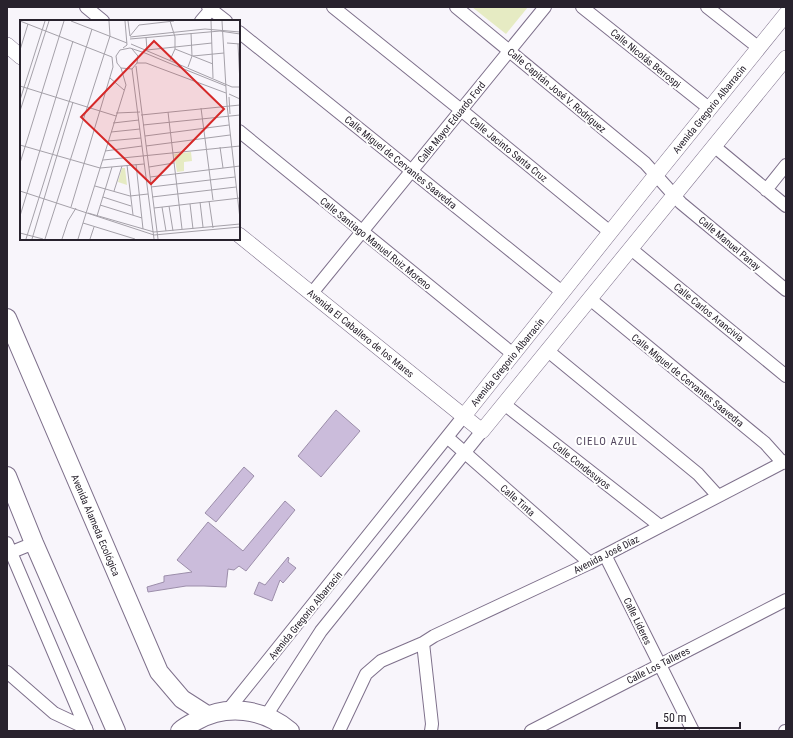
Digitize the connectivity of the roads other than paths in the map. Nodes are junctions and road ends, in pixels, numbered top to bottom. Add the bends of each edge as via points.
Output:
1 (86, 7) edge
2 (333, 7) edge
3 (456, 7) edge
4 (545, 7) edge
5 (582, 7) edge
6 (707, 7) edge
7 (211, 8) edge
8 (786, 14) edge
9 (102, 20) edge
10 (202, 20) edge
11 (225, 20) edge
12 (240, 33) edge
13 (7, 45) edge
14 (759, 48) junction
15 (510, 50) junction
16 (20, 56) edge
17 (786, 58) edge
18 (710, 109) junction
19 (462, 110) junction
20 (240, 132) edge
21 (715, 147) junction
22 (786, 165) edge
23 (412, 171) junction
24 (655, 176) junction
25 (766, 190) junction
26 (675, 196) junction
27 (786, 206) edge
28 (363, 232) junction
29 (610, 232) junction
30 (240, 235) edge
31 (631, 249) junction
32 (786, 290) edge
33 (562, 292) junction
34 (312, 293) junction
35 (590, 299) junction
36 (7, 318) edge
37 (548, 351) junction
38 (513, 354) junction
39 (786, 376) edge
40 (504, 404) junction
41 (463, 417) junction
42 (482, 431) junction
43 (447, 438) junction
44 (465, 453) junction
45 (784, 462) edge
46 (7, 476) edge
47 (718, 496) junction
48 (660, 526) junction
49 (34, 543) junction
50 (8, 550) edge
51 (605, 554) junction
52 (590, 563) junction
53 (786, 600) edge
54 (303, 618) junction
55 (321, 631) junction
56 (423, 643) junction
57 (660, 664) junction
58 (7, 672) edge
59 (228, 710) junction
60 (206, 715) junction
61 (266, 716) junction
62 (85, 730) edge
63 (116, 731) edge
64 (180, 731) edge
65 (290, 731) edge
66 (339, 731) edge
67 (431, 731) edge
68 (531, 731) edge
69 (693, 731) edge

1 - 9 street
2 - 19 street, Calle Jacinto Santa Cruz
3 - 15 street, Calle Capitán José V. Rodríguez
4 - 15 street, Calle Mayor Eduardo Ford
5 - 18 street, Calle Nicolás Berrospi
6 - 14 street
7 - 10 street
7 - 11 street
8 - 14 street, Avenida Gregorio Albarracín
12 - 23 street, Calle Miguel de Cervantes Saavedra
13 - 16 street
14 - 18 street, Avenida Gregorio Albarracín
15 - 19 street, Calle Mayor Eduardo Ford
15 - 24 street, Calle Capitán José V. Rodríguez via 645,163
17 - 21 street
18 - 24 street, Avenida Gregorio Albarracín
19 - 23 street, Calle Mayor Eduardo Ford
19 - 29 street, Calle Jacinto Santa Cruz
20 - 28 street, Calle Santiago Manuel Ruiz Moreno
21 - 25 street
21 - 26 street
22 - 25 street
23 - 28 street, Calle Mayor Eduardo Ford
23 - 33 street, Calle Miguel de Cervantes Saavedra
24 - 26 street, Calle Capitán José V. Rodríguez
24 - 29 street, Avenida Gregorio Albarracín
25 - 27 street
26 - 31 street
26 - 32 street, Calle Manuel Panay
28 - 34 street, Calle Mayor Eduardo Ford
28 - 38 street, Calle Santiago Manuel Ruiz Moreno
29 - 33 street, Avenida Gregorio Albarracín
30 - 34 street, Avenida El Caballero de los Mares
31 - 35 street
31 - 39 street, Calle Carlos Arancivia
33 - 38 street, Avenida Gregorio Albarracín
34 - 41 street, Avenida El Caballero de los Mares
35 - 37 street
35 - 45 street, Calle Miguel de Cervantes Saavedra via 765,443
36 - 60 main road, Avenida Alameda Ecológica via 159,672 182,699
37 - 40 street
37 - 47 street via 698,474
38 - 41 street, Avenida Gregorio Albarracín
40 - 42 street
40 - 48 street, Calle Condesuyos
41 - 42 street, Avenida El Caballero de los Mares
41 - 43 street, Avenida Gregorio Albarracín
42 - 44 street
43 - 44 street, Calle Tinta
43 - 54 street, Avenida Gregorio Albarracín
44 - 52 street, Calle Tinta
44 - 55 street
45 - 47 street, Avenida José Díaz
46 - 49 main road
47 - 48 street, Avenida José Díaz
48 - 51 street, Avenida José Díaz
49 - 50 street
49 - 63 main road
50 - 62 street
51 - 52 street, Avenida José Díaz
51 - 57 street, Calle Líderes
52 - 56 street, Avenida José Díaz
53 - 57 street, Calle Los Talleres
54 - 55 street
54 - 59 street, Avenida Gregorio Albarracín
55 - 61 street
56 - 66 street, Avenida José Díaz via 381,661 366,674
56 - 67 street
57 - 68 street, Calle Los Talleres
57 - 69 street, Calle Líderes
58 - 62 street via 54,713
59 - 60 main road
59 - 61 main road via 248,711
60 - 64 main road
61 - 65 main road

